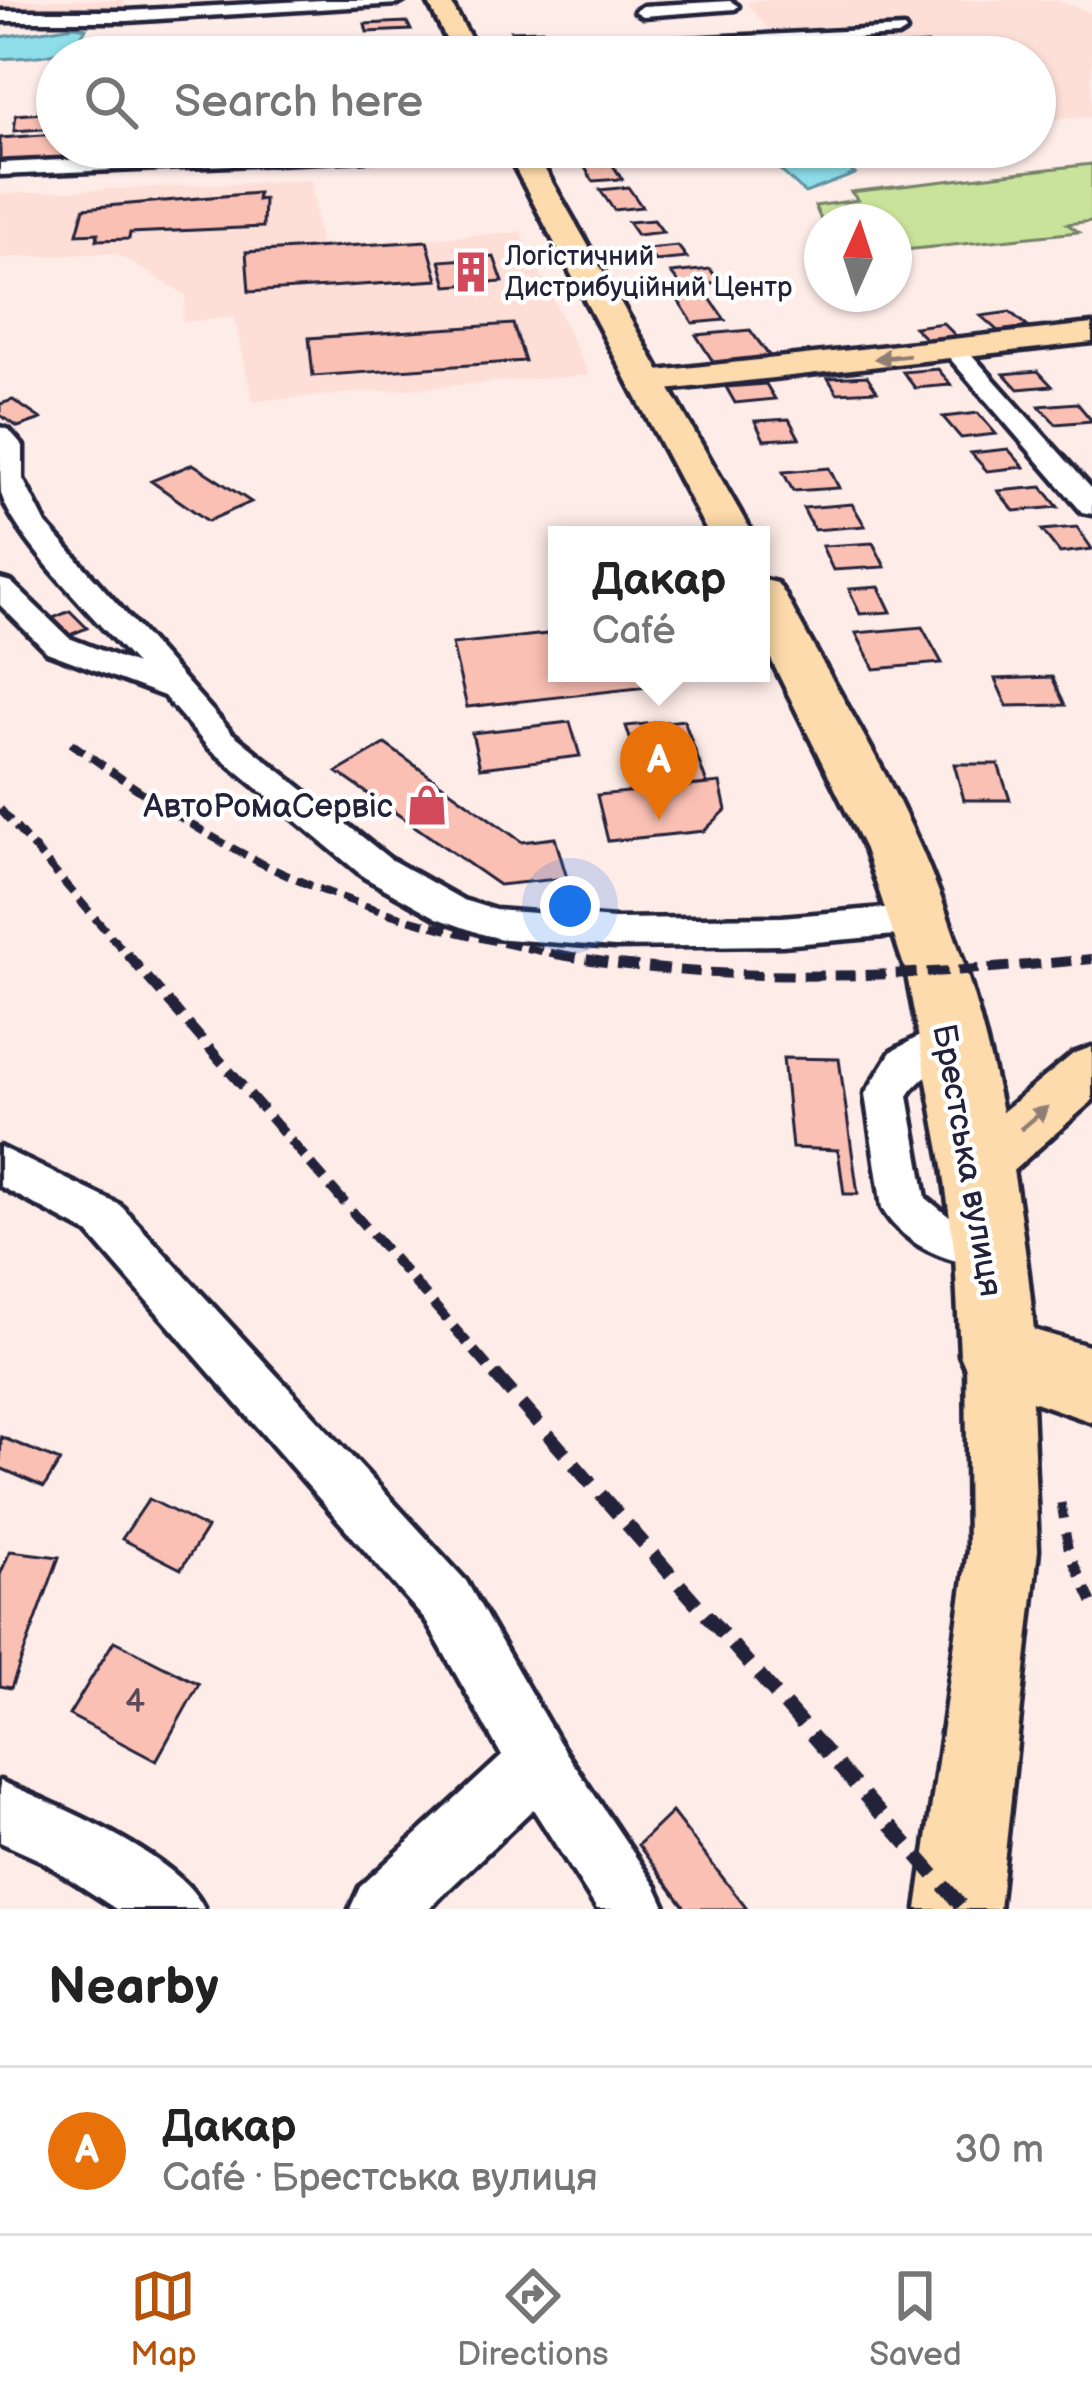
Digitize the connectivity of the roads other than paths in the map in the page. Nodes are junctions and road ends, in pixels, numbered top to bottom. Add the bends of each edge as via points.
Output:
1 (398, 0) edge
2 (438, 0) edge
3 (351, 2) edge
4 (730, 5) dead end
5 (638, 6) edge
6 (0, 16) edge
7 (898, 31) dead end
8 (457, 36) edge
9 (666, 36) edge
10 (812, 36) edge
11 (36, 165) edge
12 (530, 168) edge
13 (0, 169) edge
14 (1092, 333) edge
15 (955, 350) junction
16 (648, 382) junction
17 (2, 452) edge
18 (1092, 506) edge
19 (725, 526) edge
20 (0, 588) edge
21 (770, 610) edge
22 (175, 690) junction
23 (918, 919) junction
24 (950, 1035) junction
25 (1092, 1069) edge
26 (0, 1165) edge
27 (977, 1167) junction
28 (989, 1246) junction
29 (998, 1355) junction
30 (1092, 1386) edge
31 (538, 1763) junction
32 (0, 1811) edge
33 (172, 1909) edge
34 (382, 1909) edge
35 (634, 1909) edge
36 (958, 1909) edge

1 - 3 street
2 - 8 highway
3 - 6 street
4 - 5 street
5 - 9 street
7 - 10 street
11 - 13 street
12 - 16 highway
14 - 15 main road
15 -> 16 main road
15 - 18 street
16 - 19 highway
17 - 22 street via 16,500 35,529
20 - 22 street via 58,645
21 - 23 highway, Брестська вулиця via 893,849
22 - 23 street via 267,782 377,868 416,894 493,924 703,933
23 - 24 highway, Брестська вулиця
24 - 27 highway, Брестська вулиця
24 - 28 street via 906,1064 886,1094 905,1208 934,1232
27 -> 25 main road
26 - 31 street via 104,1219 446,1601
27 - 28 highway, Брестська вулиця
28 - 29 highway, Брестська вулиця
29 - 30 highway
29 - 36 main road, Брестська вулиця via 1003,1550
31 - 34 street
31 - 35 street
32 - 33 street via 64,1839

